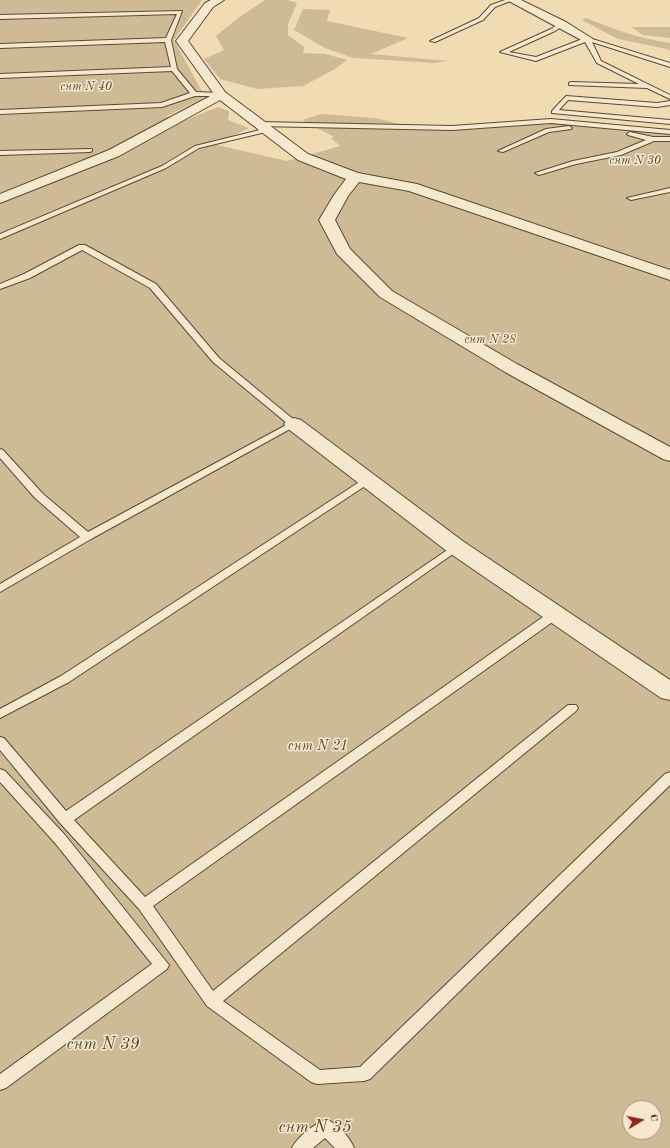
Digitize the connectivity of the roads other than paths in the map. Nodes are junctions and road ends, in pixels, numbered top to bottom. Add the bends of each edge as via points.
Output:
1 (219, 0) edge
2 (511, 0) edge
3 (0, 17) edge
4 (562, 24) junction
5 (587, 39) junction
6 (168, 40) junction
7 (433, 41) dead end
8 (0, 46) edge
9 (670, 65) edge
10 (174, 69) junction
11 (0, 76) edge
12 (571, 84) dead end
13 (650, 86) junction
14 (194, 94) junction
15 (221, 95) junction
16 (670, 97) edge
17 (670, 103) edge
18 (0, 112) edge
19 (670, 122) edge
20 (264, 127) junction
21 (670, 132) edge
22 (653, 139) junction
23 (670, 139) edge
24 (90, 150) dead end
25 (501, 151) dead end
26 (0, 153) edge
27 (539, 173) dead end
28 (355, 177) junction
29 (670, 190) edge
30 (631, 198) dead end
31 (0, 199) edge
32 (0, 237) edge
33 (670, 275) edge
34 (0, 287) edge
35 (294, 424) junction
36 (0, 452) edge
37 (670, 455) edge
38 (367, 480) junction
39 (87, 538) junction
40 (456, 547) junction
41 (0, 589) edge
42 (554, 614) junction
43 (670, 692) edge
44 (572, 708) dead end
45 (0, 714) edge
46 (0, 741) edge
47 (0, 774) edge
48 (670, 777) edge
49 (65, 819) junction
50 (144, 904) junction
51 (212, 1001) junction
52 (0, 1083) edge
53 (300, 1148) edge
54 (346, 1148) edge

1 - 15 street via 210,5 182,41
2 - 4 street
2 - 7 lane via 493,6 482,19
3 - 6 lane via 180,12
4 - 5 street
4 - 5 lane via 503,52 536,59
5 - 9 lane
5 - 13 lane via 599,62
6 - 8 lane
6 - 10 lane
10 - 11 lane
10 - 14 lane
12 - 13 lane
13 - 16 lane
14 - 15 lane
14 - 18 lane via 162,105
15 - 20 street
15 - 31 street via 114,153
17 - 19 lane via 657,105 566,98 554,112
20 - 21 lane via 452,128 551,121
20 - 28 street via 303,157
20 - 32 lane via 196,147 164,167
22 - 23 lane
22 - 25 lane via 624,132 567,128 548,130
22 - 27 lane via 619,154 575,162
24 - 26 lane
28 - 33 street via 412,187
28 - 37 street via 327,220 343,251 386,294 511,368
29 - 30 lane
34 - 35 lane via 82,247 153,286 216,360
35 - 38 street
35 - 39 lane
36 - 39 lane via 39,496
38 - 40 street
38 - 45 lane via 65,679
39 - 41 lane
40 - 42 street
40 - 49 lane
42 - 43 street
42 - 50 lane
44 - 51 lane
46 - 49 lane
47 - 52 lane via 60,839 162,965
48 - 51 lane via 364,1074 317,1077
49 - 50 lane
50 - 51 lane
53 - 54 lane via 326,1127

